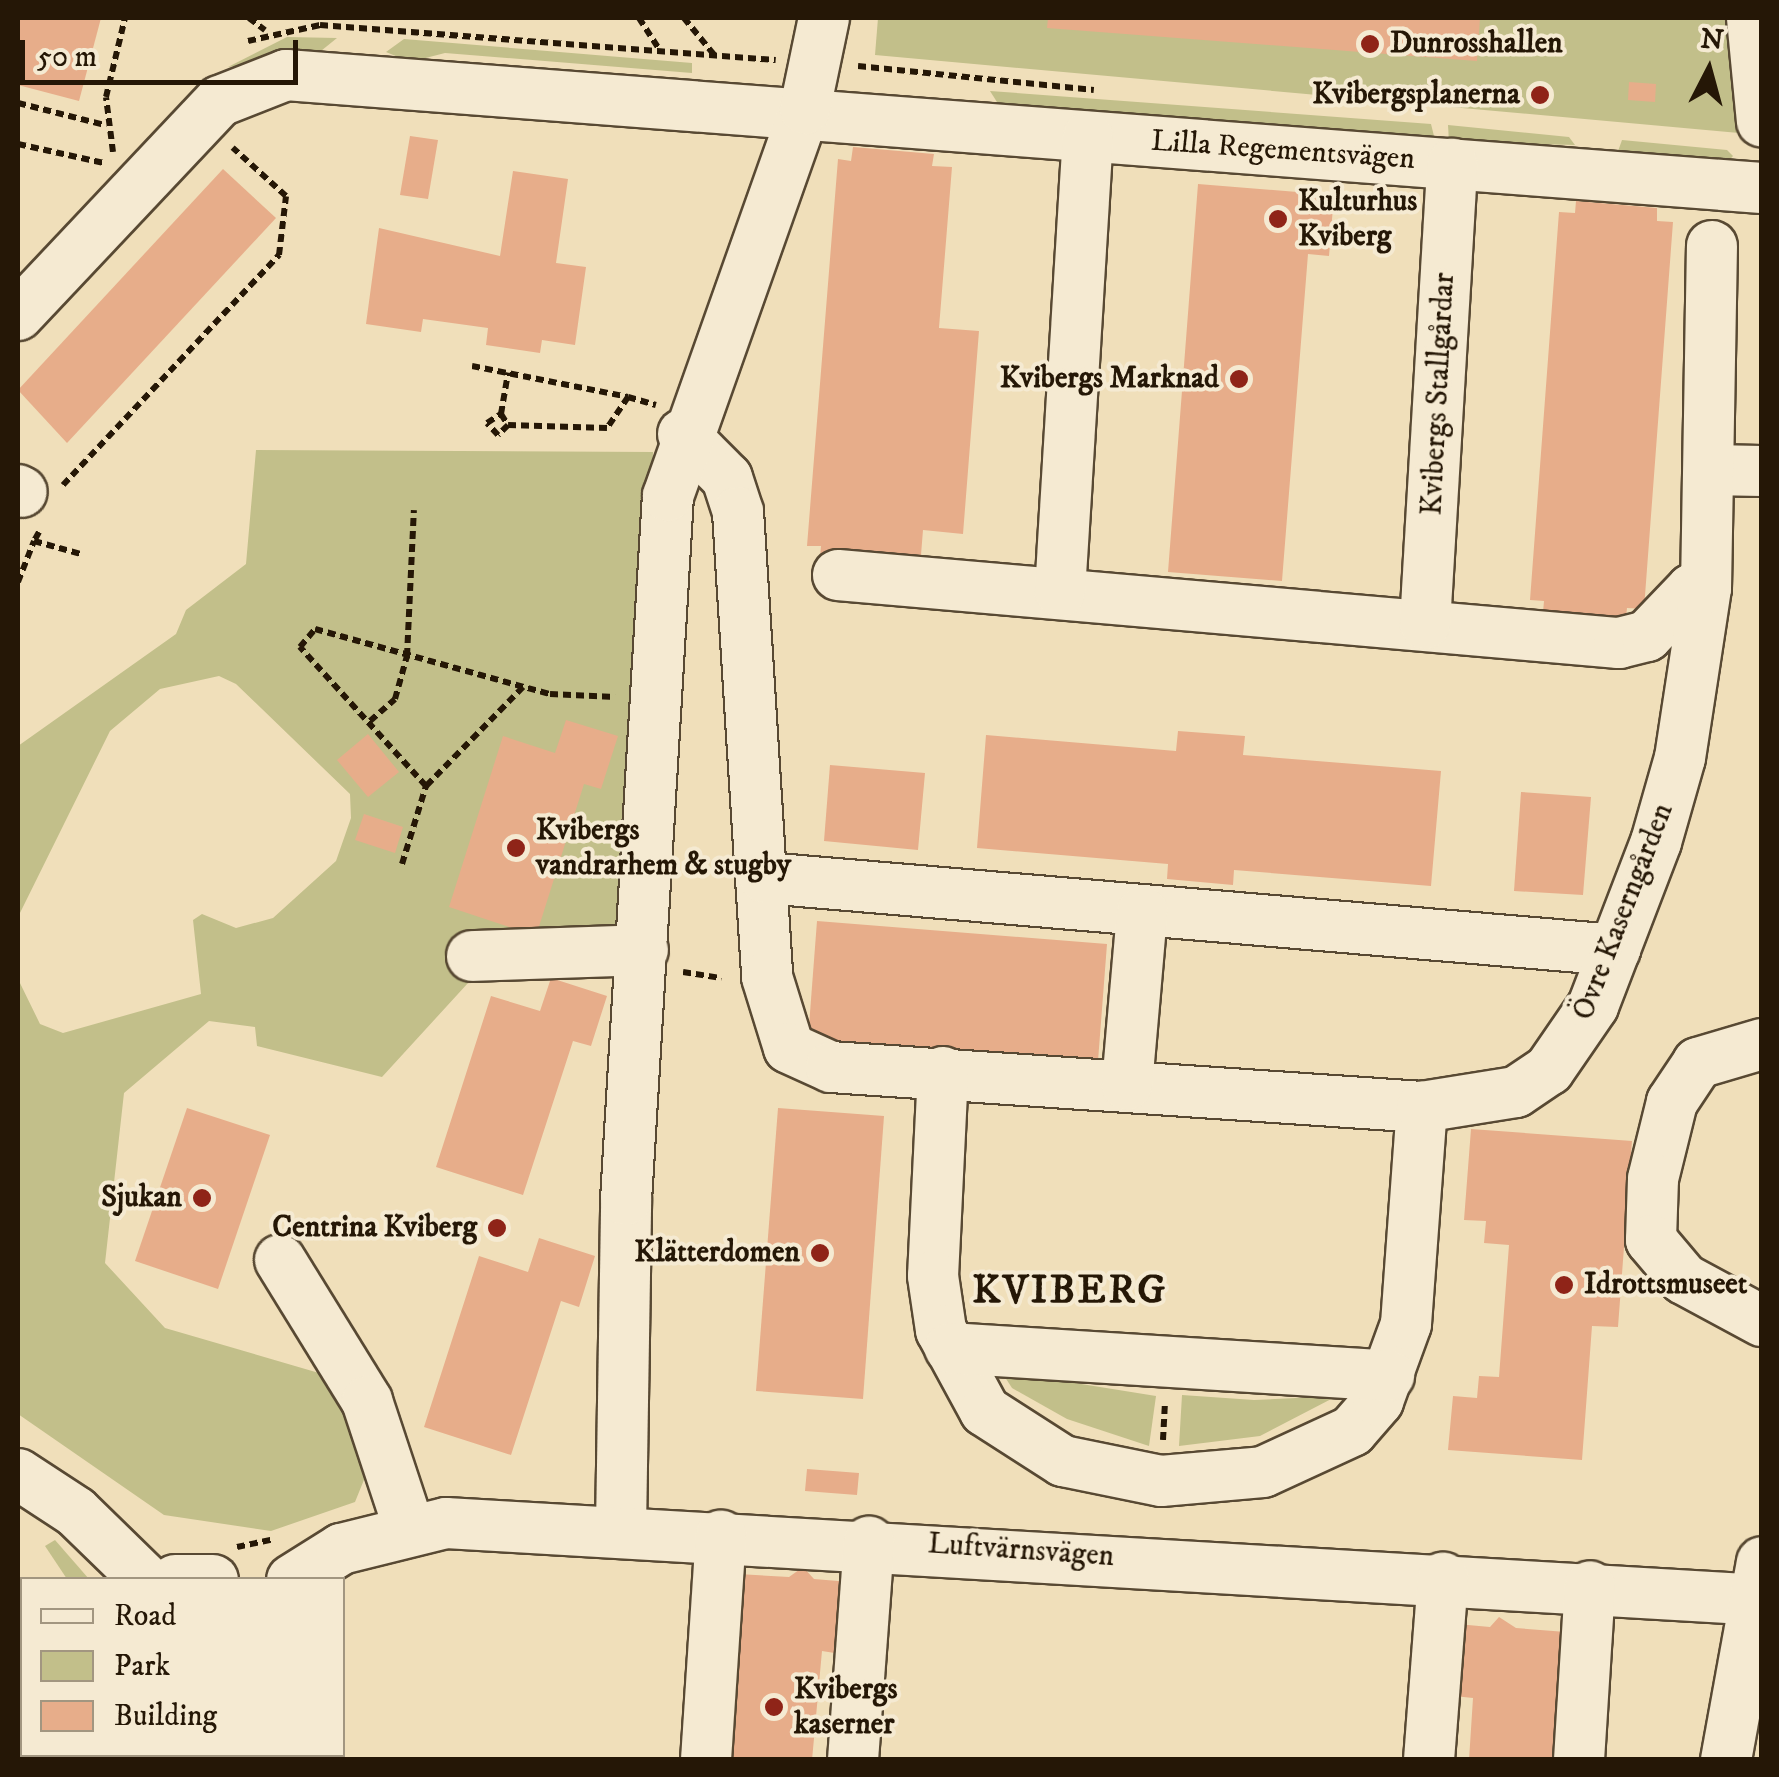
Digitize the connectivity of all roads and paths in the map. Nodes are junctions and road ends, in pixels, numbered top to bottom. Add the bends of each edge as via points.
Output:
1 (125, 18) edge
2 (249, 18) edge
3 (437, 18) edge
4 (639, 18) edge
5 (684, 18) edge
6 (824, 18) edge
7 (1752, 18) edge
8 (264, 30) dead end
9 (436, 31) dead end
10 (661, 52) dead end
11 (716, 56) dead end
12 (18, 102) edge
13 (805, 109) junction
14 (202, 119) junction
15 (1762, 122) edge
16 (106, 124) junction
17 (1088, 136) junction
18 (18, 144) edge
19 (1452, 164) junction
20 (1762, 188) edge
21 (1712, 246) dead end
22 (18, 315) edge
23 (472, 366) dead end
24 (508, 373) junction
25 (500, 414) junction
26 (508, 425) junction
27 (683, 434) junction
28 (1710, 470) junction
29 (1762, 470) edge
30 (36, 498) edge
31 (414, 510) dead end
32 (34, 541) junction
33 (81, 554) dead end
34 (838, 576) dead end
35 (18, 582) edge
36 (1706, 588) junction
37 (1060, 592) junction
38 (1425, 624) junction
39 (408, 656) junction
40 (524, 687) junction
41 (656, 700) junction
42 (370, 722) junction
43 (426, 786) junction
44 (402, 864) dead end
45 (765, 878) junction
46 (1142, 912) junction
47 (643, 950) junction
48 (1615, 950) junction
49 (472, 956) dead end
50 (1762, 1044) edge
51 (943, 1072) junction
52 (1127, 1086) junction
53 (1422, 1107) junction
54 (280, 1260) dead end
55 (1762, 1320) edge
56 (950, 1348) junction
57 (1390, 1376) junction
58 (1165, 1393) dead end
59 (1161, 1467) junction
60 (18, 1474) edge
61 (408, 1525) junction
62 (620, 1529) junction
63 (721, 1534) junction
64 (869, 1542) junction
65 (283, 1559) edge
66 (1156, 1560) junction
67 (215, 1565) edge
68 (143, 1577) edge
69 (182, 1577) edge
70 (1442, 1578) junction
71 (1590, 1586) junction
72 (1759, 1587) edge
73 (706, 1760) edge
74 (853, 1760) edge
75 (1429, 1760) edge
76 (1579, 1760) edge
77 (1726, 1760) edge

1 - 16 path
2 - 8 path
3 - 9 path
4 - 10 path
5 - 11 path
6 - 13 street
7 - 15 street
12 - 16 path
13 - 14 street, Lilla Regementsvägen via 286,75 254,81
13 - 17 street, Lilla Regementsvägen
13 - 27 street
14 - 22 street, Lilla Regementsvägen
14 - 30 path via 286,196 279,255
16 - 18 path via 120,166
17 - 19 street, Lilla Regementsvägen
17 - 37 street
19 - 20 street, Lilla Regementsvägen
19 - 38 street, Kvibergs Stallgårdar
21 - 28 street, Övre Kaserngården
23 - 24 path
24 - 25 path
24 - 26 path via 628,397 607,428
25 - 26 path
25 - 26 path via 488,430 502,434
27 - 41 street via 668,496
27 - 45 street, Övre Kaserngården via 728,478 738,512
28 - 29 street
28 - 36 street, Övre Kaserngården
30 - 32 path
31 - 39 path
32 - 33 path
32 - 35 path
34 - 37 street
36 - 38 street via 1692,590 1647,636 1619,643
36 - 48 street, Övre Kaserngården via 1680,758
37 - 38 street
39 - 40 path
39 - 42 path via 394,699
39 - 42 path via 315,628 300,647
40 - 41 path
40 - 43 path
41 - 47 street
42 - 43 path
43 - 44 path
45 - 46 street
45 - 51 street, Övre Kaserngården via 745,978 803,1060
46 - 48 street
46 - 52 street
47 - 49 street
47 - 62 street via 626,1200
48 - 53 street, Övre Kaserngården via 1593,1006 1550,1070 1516,1092
50 - 55 street via 1698,1063 1672,1102 1653,1178 1651,1240 1684,1279
51 - 52 street, Övre Kaserngården
51 - 56 street via 933,1276
52 - 53 street, Övre Kaserngården
53 - 57 street via 1406,1324
54 - 61 street via 367,1400
56 - 57 street
56 - 59 street via 984,1411 1024,1440 1062,1461
57 - 59 street via 1352,1432 1316,1453 1221,1480
58 - 59 path
59 - 66 street
60 - 68 street via 76,1512
61 - 62 street, Luftvärnsvägen
61 - 65 street, Luftvärnsvägen
62 - 63 street, Luftvärnsvägen
63 - 64 street, Luftvärnsvägen
63 - 73 street
64 - 66 street, Luftvärnsvägen
64 - 74 street
65 - 67 path
66 - 70 street, Luftvärnsvägen
67 - 69 street
70 - 71 street, Luftvärnsvägen
70 - 75 street
71 - 72 street, Luftvärnsvägen
71 - 76 street
72 - 77 street

